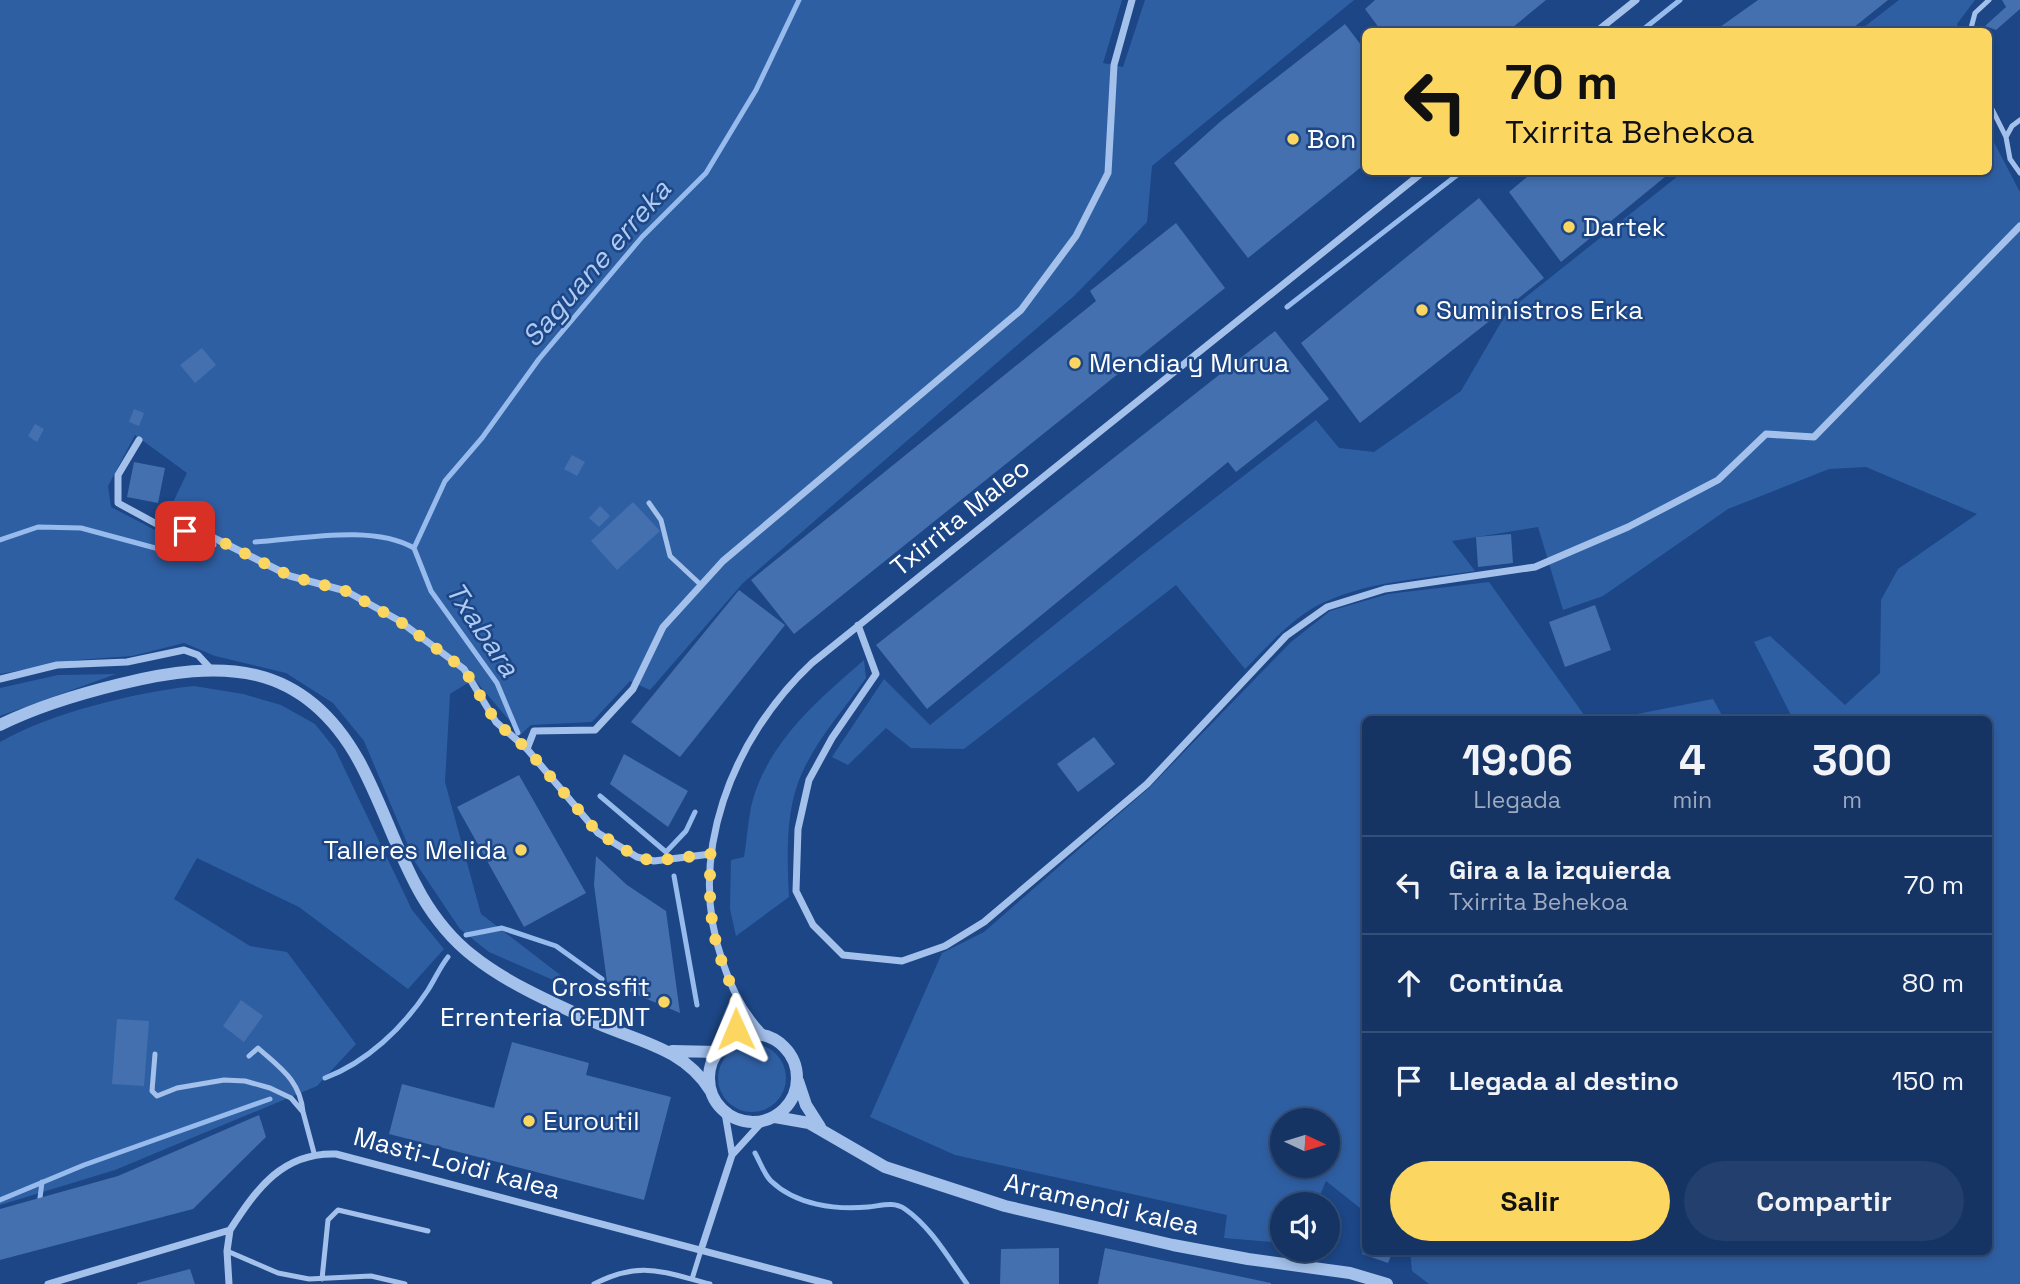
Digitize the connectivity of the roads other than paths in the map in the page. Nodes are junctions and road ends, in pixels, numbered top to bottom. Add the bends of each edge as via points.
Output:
1 (1132, 0) edge
2 (1636, 0) edge
3 (1989, 0) edge
4 (1602, 28) edge
5 (1971, 28) edge
6 (1992, 110) edge
7 (2020, 120) edge
8 (2006, 137) junction
9 (2020, 173) edge
10 (1419, 175) edge
11 (2020, 226) edge
12 (139, 440) dead end
13 (649, 503) dead end
14 (701, 585) junction
15 (858, 625) junction
16 (210, 668) junction
17 (0, 679) edge
18 (0, 725) edge
19 (527, 749) junction
20 (711, 854) junction
21 (737, 998) junction
22 (766, 1036) junction
23 (733, 1038) junction
24 (667, 1050) junction
25 (717, 1052) junction
26 (155, 1054) dead end
27 (249, 1056) dead end
28 (797, 1079) junction
29 (710, 1090) junction
30 (303, 1112) junction
31 (725, 1113) junction
32 (775, 1117) junction
33 (762, 1122) junction
34 (820, 1127) junction
35 (314, 1153) junction
36 (732, 1155) junction
37 (230, 1230) junction
38 (428, 1231) dead end
39 (701, 1250) junction
40 (227, 1251) junction
41 (322, 1279) junction
42 (692, 1279) junction
43 (48, 1284) edge
44 (229, 1284) edge
45 (405, 1284) edge
46 (594, 1284) edge
47 (710, 1284) edge
48 (829, 1284) edge
49 (1387, 1284) edge

1 - 14 street via 1114,65 1108,173 1076,236 1021,310 783,508
2 - 4 street
3 - 5 lane via 1975,13
6 - 8 lane
7 - 8 lane
8 - 9 lane via 2010,159
10 - 15 street, Txirrita Maleo
11 - 15 street via 1814,437 1766,434 1718,480 1535,568 1385,589 1328,607 1286,636 1147,784 984,922 946,946 902,961 843,956 813,925 796,891 798,829 809,780 876,674
12 - 19 street via 118,475 118,503 164,528 206,534 290,576 346,591 398,620 464,669 496,722
13 - 14 lane via 661,520 670,556
14 - 19 street via 663,627 633,689 595,730 534,731
15 - 20 street, Txirrita Maleo via 793,681 760,722 730,780
16 - 17 street via 184,650 127,662 57,665
16 - 18 street via 91,691
16 - 24 street via 246,672 280,684 310,701 338,729 360,763 427,908 474,958 597,1023
19 - 20 street via 598,833 637,857 654,861
20 - 21 street, Txirrita Maleo via 712,923
21 - 22 street, Txirrita Maleo
21 - 23 street, Txirrita Maleo
22 - 23 street
22 - 28 street via 789,1052
23 - 25 street
24 - 25 street
24 - 29 street via 692,1067
25 - 29 street via 708,1076
26 - 30 lane via 152,1091 157,1096 198,1084 245,1081 291,1098
27 - 30 lane via 258,1048 294,1080
28 - 32 street via 794,1094
28 - 34 street
29 - 31 street
30 - 35 lane
31 - 33 street via 742,1122
31 - 36 street
32 - 33 street
32 - 34 street
33 - 36 street
34 - 49 street, Arramendi kalea via 886,1167 1005,1206 1173,1245 1350,1273
35 - 37 street, Masti-Loidi kalea via 290,1161 247,1203
35 - 39 street, Masti-Loidi kalea via 336,1154
36 - 39 street
37 - 40 street, Masti-Loidi kalea
37 - 43 street
38 - 41 lane via 338,1210 328,1220
39 - 42 lane
39 - 48 street, Masti-Loidi kalea
40 - 41 lane via 278,1273
40 - 44 street, Masti-Loidi kalea
41 - 45 lane via 371,1276
42 - 46 lane via 648,1268
42 - 47 lane

